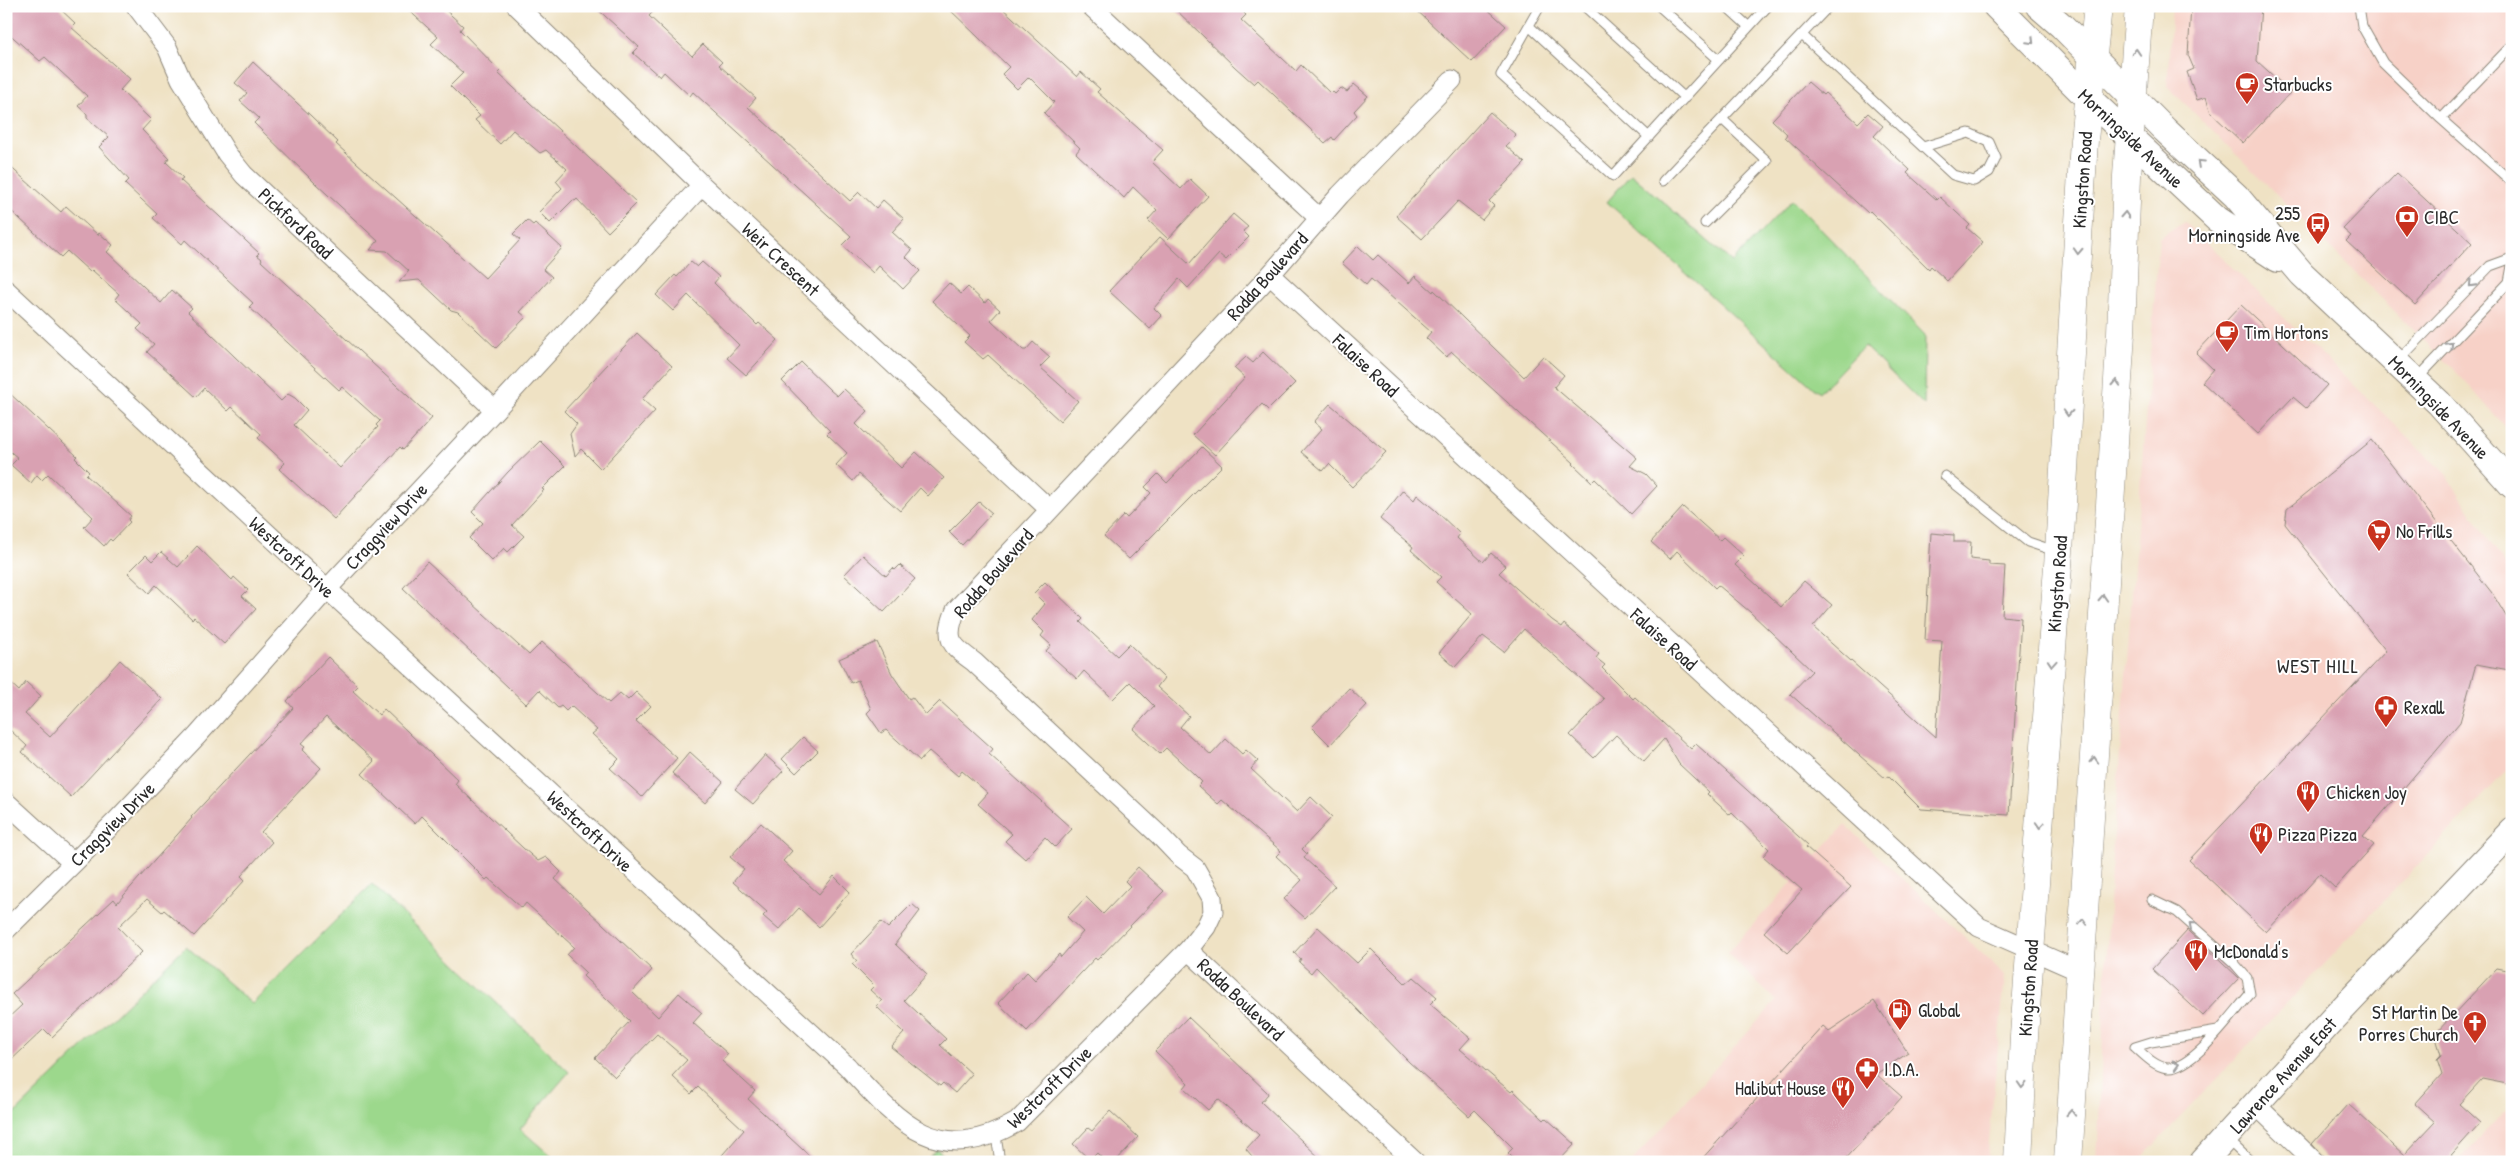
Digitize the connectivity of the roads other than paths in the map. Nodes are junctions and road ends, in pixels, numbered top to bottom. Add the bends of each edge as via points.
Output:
1 (136, 6) edge
2 (517, 6) edge
3 (1090, 6) edge
4 (1540, 6) edge
5 (1584, 6) edge
6 (1659, 6) edge
7 (1726, 6) edge
8 (1768, 6) edge
9 (1829, 6) edge
10 (1996, 6) edge
11 (2038, 6) edge
12 (2098, 6) edge
13 (2139, 6) edge
14 (2359, 6) edge
15 (1529, 26) junction
16 (1749, 27) junction
17 (1802, 35) junction
18 (2512, 44) edge
19 (2093, 58) junction
20 (1719, 60) junction
21 (1452, 80) dead end
22 (2132, 97) junction
23 (1685, 98) junction
24 (2088, 98) junction
25 (1722, 118) junction
26 (2441, 119) junction
27 (2130, 135) junction
28 (1649, 137) junction
29 (1923, 147) junction
30 (1663, 181) dead end
31 (2512, 182) edge
32 (702, 185) junction
33 (1319, 218) junction
34 (1705, 223) dead end
35 (2512, 258) edge
36 (2512, 266) edge
37 (2302, 274) junction
38 (1270, 275) junction
39 (6, 290) edge
40 (2397, 362) junction
41 (2416, 380) junction
42 (496, 410) junction
43 (1946, 476) dead end
44 (2511, 485) edge
45 (1049, 509) junction
46 (2060, 552) junction
47 (327, 589) junction
48 (6, 802) edge
49 (2510, 830) edge
50 (73, 863) junction
51 (2152, 900) dead end
52 (6, 930) edge
53 (1188, 950) junction
54 (2032, 950) junction
55 (2079, 971) junction
56 (2219, 1031) junction
57 (2256, 1105) junction
58 (996, 1136) junction
59 (2225, 1138) junction
60 (1000, 1162) edge
61 (1415, 1162) edge
62 (2018, 1162) edge
63 (2068, 1162) edge
64 (2203, 1162) edge
65 (2251, 1162) edge
66 (2315, 1162) edge

1 - 42 street, Pickford Road via 167,47 181,79 244,176
2 - 32 street, Weir Crescent
3 - 33 street
4 - 15 lane
5 - 23 lane
6 - 20 lane
7 - 16 lane
8 - 16 lane
9 - 17 lane
10 -> 24 main road, Morningside Avenue
11 - 19 main road, Morningside Avenue
12 - 19 main road, Kingston Road
22 -> 13 main road
14 - 26 lane via 2362,26 2383,63
15 - 28 lane
15 - 28 lane via 1501,75 1613,176
16 - 20 lane
17 - 25 lane
17 - 29 lane
18 - 26 lane
19 - 22 main road, Morningside Avenue
19 - 24 main road, Kingston Road
20 - 23 lane
21 - 33 street, Rodda Boulevard
22 - 27 main road
37 -> 22 main road, Morningside Avenue via 2236,196
23 - 28 lane
24 - 27 main road, Morningside Avenue
24 -> 46 main road, Kingston Road
25 - 30 lane
25 - 34 lane via 1767,161
26 - 31 lane
27 - 37 main road, Morningside Avenue via 2217,219
55 -> 27 main road via 2121,333
29 - 29 lane via 1953,175 1974,181 1989,172 1996,158 1989,142 1969,133
32 - 42 street, Craggview Drive
32 - 45 street, Weir Crescent
33 - 38 street, Rodda Boulevard
35 -> 40 lane via 2490,266
41 -> 36 lane via 2509,282
37 - 40 main road, Morningside Avenue
38 - 45 street, Rodda Boulevard
38 - 54 street, Falaise Road via 1979,927
39 - 47 street, Westcroft Drive
40 - 41 main road, Morningside Avenue
41 - 44 main road, Morningside Avenue
42 - 47 street, Craggview Drive
43 - 46 lane via 2028,542
45 - 53 street, Rodda Boulevard via 956,610 948,636 956,650 974,662 1178,856 1195,868 1212,898 1213,912
46 -> 54 main road, Kingston Road
47 - 50 street, Craggview Drive via 197,736
47 - 58 street, Westcroft Drive via 839,1060 904,1125 935,1141 951,1144 969,1144
48 - 50 street
49 - 57 main road, Lawrence Avenue East
50 - 52 street, Craggview Drive
56 -> 51 lane via 2250,994 2247,978 2177,912
53 - 58 street, Westcroft Drive via 1017,1122
53 - 61 street, Rodda Boulevard
54 - 55 street, Falaise Road
54 -> 62 main road, Kingston Road
63 -> 55 main road
56 -> 56 lane via 2151,1042 2135,1046 2154,1064 2168,1068 2188,1062
57 - 59 main road, Lawrence Avenue East
57 - 66 street
58 - 60 lane
59 - 64 main road, Lawrence Avenue East
59 - 65 lane

